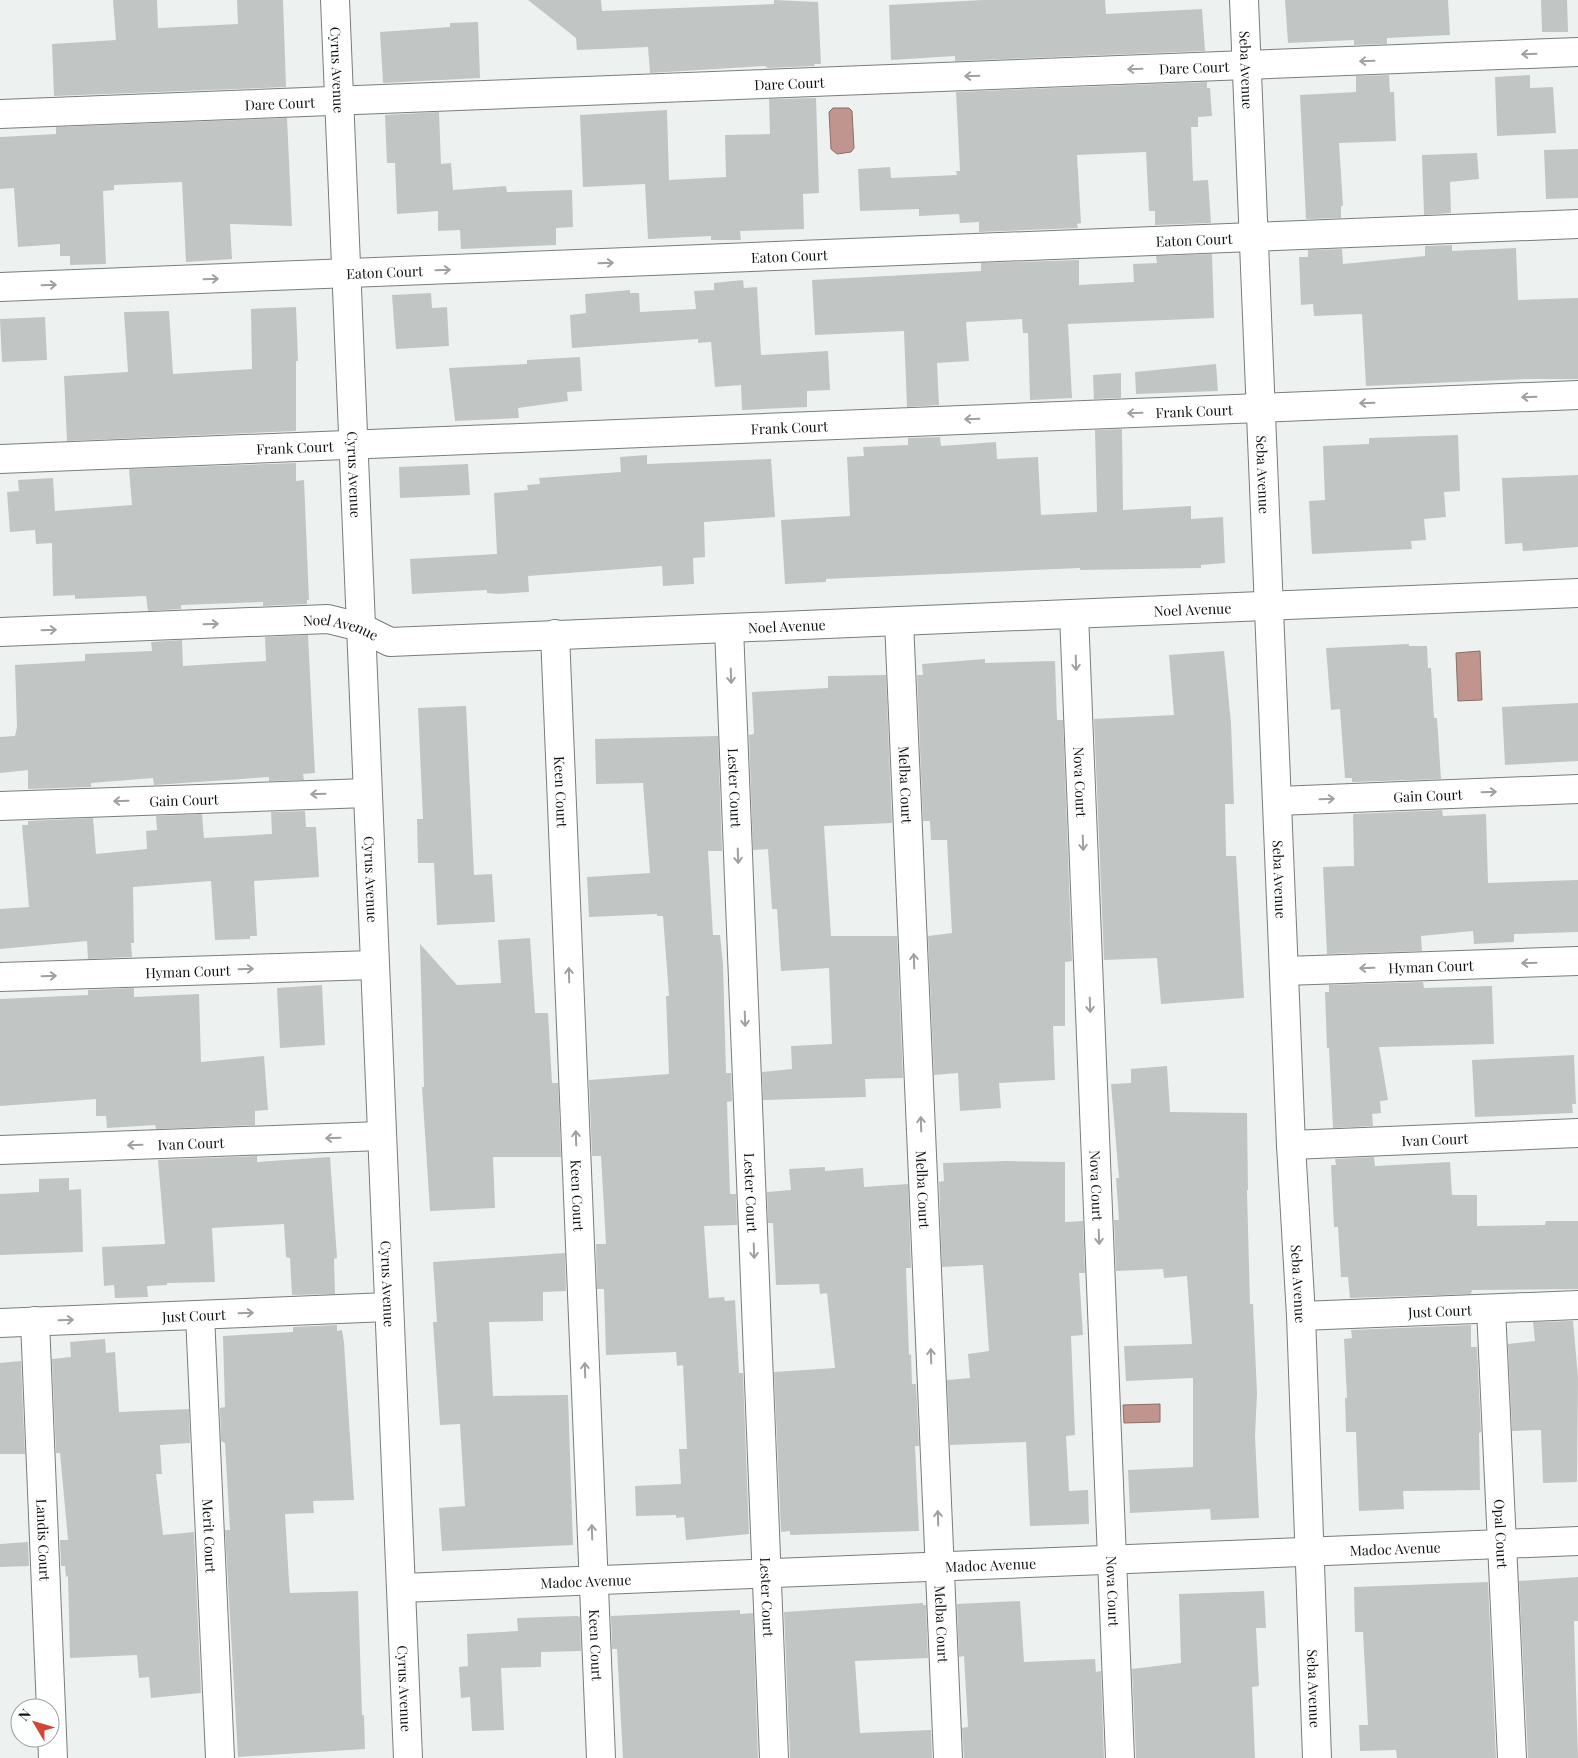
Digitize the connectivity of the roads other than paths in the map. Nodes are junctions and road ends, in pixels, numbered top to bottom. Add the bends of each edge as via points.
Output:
1 (335, 0) edge
2 (1244, 0) edge
3 (1578, 52) edge
4 (1247, 65) junction
5 (339, 101) junction
6 (0, 114) edge
7 (1578, 224) edge
8 (1254, 237) junction
9 (347, 274) junction
10 (0, 287) edge
11 (1578, 395) edge
12 (1262, 408) junction
13 (353, 444) junction
14 (0, 459) edge
15 (1578, 594) edge
16 (1270, 606) junction
17 (1074, 614) junction
18 (899, 621) junction
19 (360, 627) junction
20 (729, 628) junction
21 (0, 632) edge
22 (555, 634) junction
23 (1578, 789) edge
24 (367, 793) junction
25 (1278, 801) junction
26 (0, 806) edge
27 (1578, 962) edge
28 (374, 965) junction
29 (1285, 971) junction
30 (0, 978) edge
31 (1578, 1133) edge
32 (381, 1136) junction
33 (1291, 1145) junction
34 (0, 1150) edge
35 (1578, 1306) edge
36 (388, 1307) junction
37 (1492, 1310) junction
38 (200, 1315) junction
39 (1301, 1316) junction
40 (35, 1321) junction
41 (0, 1323) edge
42 (1578, 1541) edge
43 (1503, 1545) junction
44 (1308, 1552) junction
45 (1111, 1561) junction
46 (940, 1567) junction
47 (767, 1574) junction
48 (594, 1581) junction
49 (402, 1588) junction
50 (53, 1758) edge
51 (220, 1758) edge
52 (408, 1758) edge
53 (601, 1758) edge
54 (774, 1758) edge
55 (948, 1758) edge
56 (1120, 1758) edge
57 (1317, 1758) edge
58 (1512, 1758) edge

1 - 5 street, Cyrus Avenue
2 - 4 street, Seba Avenue
3 -> 4 street, Dare Court
4 -> 5 street, Dare Court
4 - 8 street, Seba Avenue
5 - 6 street, Dare Court
5 - 9 street, Cyrus Avenue
7 - 8 street, Eaton Court
9 -> 8 street, Eaton Court
8 - 12 street, Seba Avenue
10 -> 9 street, Eaton Court
9 - 13 street, Cyrus Avenue
11 -> 12 street, Frank Court
12 -> 13 street, Frank Court
12 - 16 street, Seba Avenue
13 - 14 street, Frank Court
13 - 19 street, Cyrus Avenue
15 - 16 street, Noel Avenue
16 - 17 street, Noel Avenue
16 - 25 street, Seba Avenue
17 - 18 street, Noel Avenue
17 -> 45 street, Nova Court
18 - 20 street, Noel Avenue
46 -> 18 street, Melba Court
21 -> 19 street, Noel Avenue via 328,620
19 - 22 street, Noel Avenue via 390,642
19 - 24 street, Cyrus Avenue
20 - 22 street, Noel Avenue
20 -> 47 street, Lester Court
48 -> 22 street, Keen Court
25 -> 23 street, Gain Court
24 -> 26 street, Gain Court
24 - 28 street, Cyrus Avenue
25 - 29 street, Seba Avenue
27 -> 29 street, Hyman Court
30 -> 28 street, Hyman Court
28 - 32 street, Cyrus Avenue
29 - 33 street, Seba Avenue
31 - 33 street, Ivan Court
32 -> 34 street, Ivan Court
32 - 36 street, Cyrus Avenue
33 - 39 street, Seba Avenue
35 - 37 street, Just Court
38 -> 36 street, Just Court
36 - 49 street, Cyrus Avenue
37 - 39 street, Just Court
37 - 43 street, Opal Court
40 -> 38 street, Just Court
38 - 51 street, Merit Court
39 - 44 street, Seba Avenue
40 - 41 street, Just Court
40 - 50 street, Landis Court
42 - 43 street, Madoc Avenue
43 - 44 street, Madoc Avenue
43 - 58 street, Opal Court
44 - 45 street, Madoc Avenue
44 - 57 street, Seba Avenue
45 - 46 street, Madoc Avenue
45 - 56 street, Nova Court
46 - 47 street, Madoc Avenue
46 - 55 street, Melba Court
47 - 48 street, Madoc Avenue
47 - 54 street, Lester Court
48 - 49 street, Madoc Avenue
48 - 53 street, Keen Court
49 - 52 street, Cyrus Avenue

